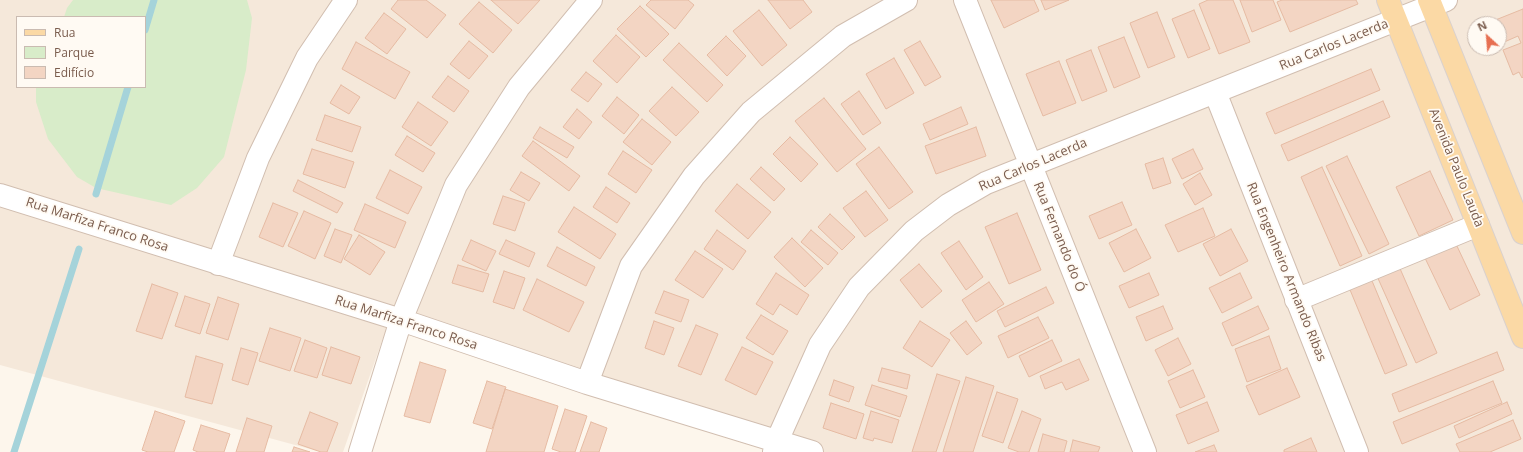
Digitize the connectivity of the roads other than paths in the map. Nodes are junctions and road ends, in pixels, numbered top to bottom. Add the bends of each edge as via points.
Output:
1 (346, 0) edge
2 (591, 0) edge
3 (906, 0) edge
4 (965, 0) edge
5 (1388, 0) edge
6 (1435, 2) edge
7 (1396, 20) junction
8 (1215, 92) junction
9 (1031, 165) junction
10 (0, 195) edge
11 (1478, 225) junction
12 (1523, 233) edge
13 (218, 264) junction
14 (1296, 300) junction
15 (402, 320) junction
16 (1523, 337) edge
17 (587, 383) junction
18 (776, 447) edge
19 (360, 452) edge
20 (812, 452) edge
21 (1145, 452) edge
22 (1357, 452) edge

1 - 13 street via 307,58 258,158
2 - 15 street via 519,87 456,185
3 - 17 street via 843,36 751,112 694,176 631,266
4 - 9 street, Rua Fernando do Ó
5 - 7 main road, Avenida Paulo Lauda
6 - 7 street, Rua Carlos Lacerda
6 - 12 main road
7 - 8 street, Rua Carlos Lacerda
7 - 11 main road, Avenida Paulo Lauda
8 - 9 street, Rua Carlos Lacerda
8 - 14 street, Rua Engenheiro Armando Ribas
9 - 18 street, Rua Carlos Lacerda via 986,183 948,205 914,231 860,287 820,345
9 - 21 street, Rua Fernando do Ó
10 - 13 street, Rua Marfiza Franco Rosa
11 - 14 street
11 - 16 main road, Avenida Paulo Lauda
13 - 15 street, Rua Marfiza Franco Rosa
14 - 22 street, Rua Engenheiro Armando Ribas
15 - 17 street, Rua Marfiza Franco Rosa
15 - 19 street
17 - 18 street, Rua Marfiza Franco Rosa
18 - 20 street, Rua Marfiza Franco Rosa

